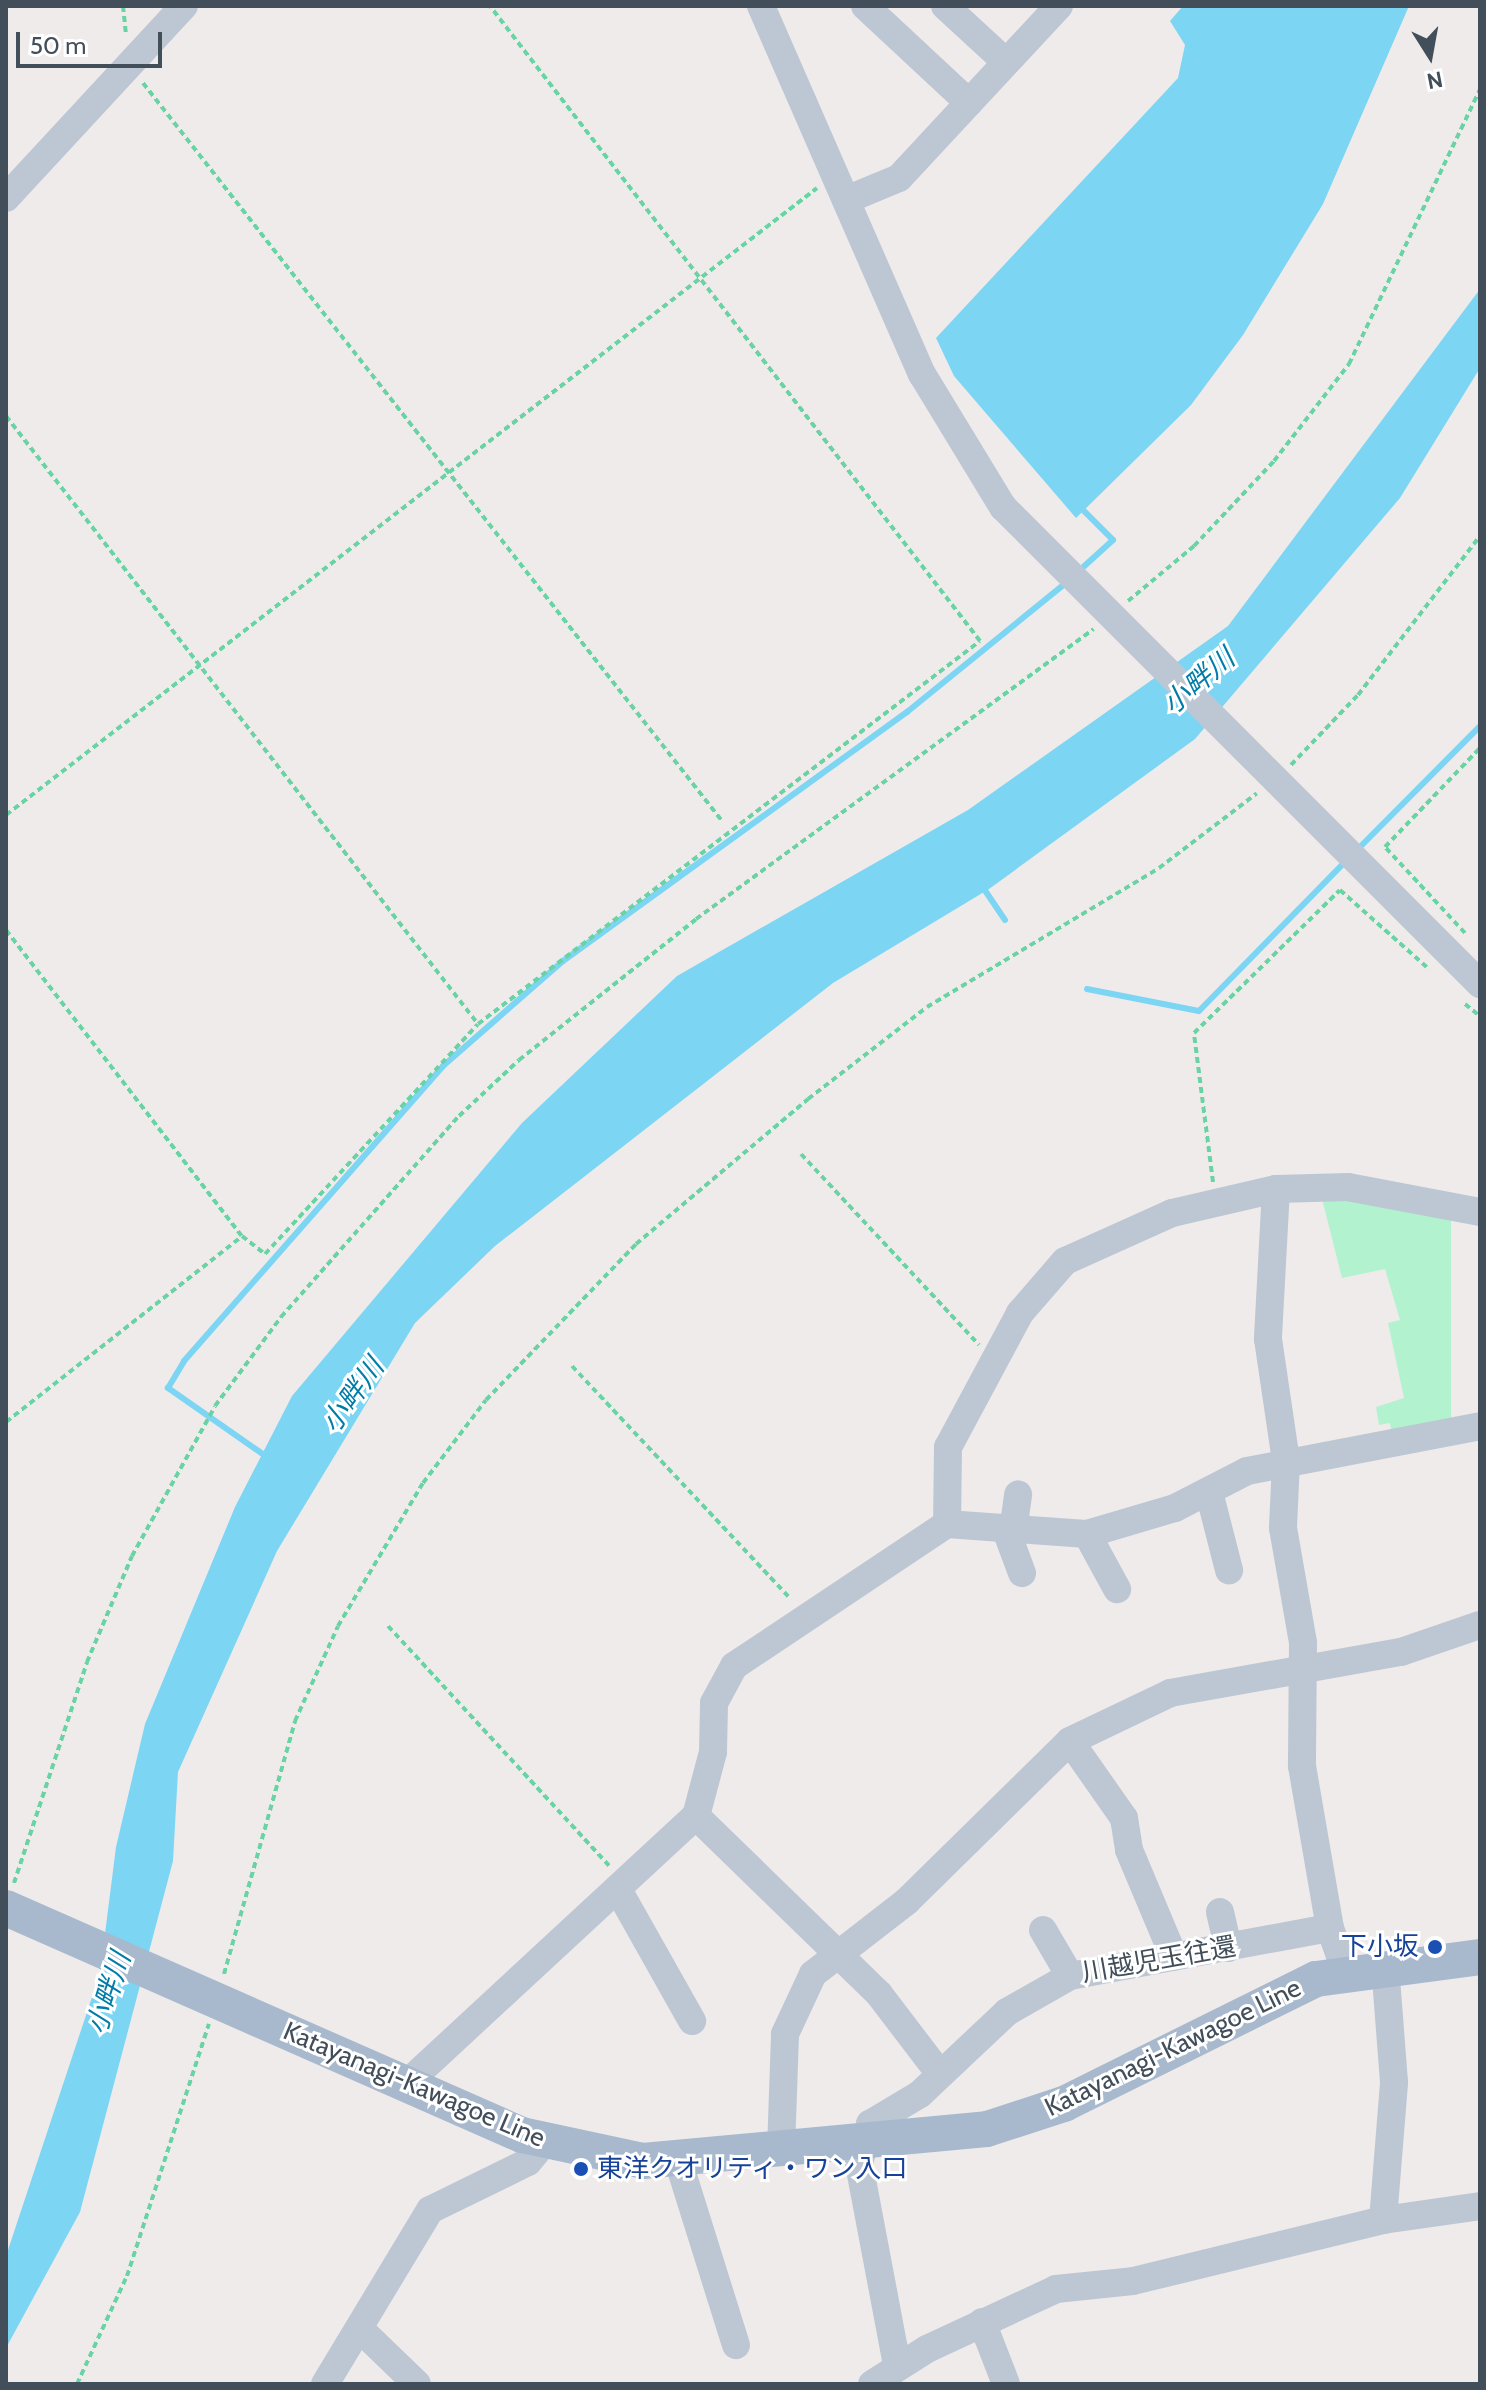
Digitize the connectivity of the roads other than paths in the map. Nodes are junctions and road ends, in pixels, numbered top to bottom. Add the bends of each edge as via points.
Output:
1 (184, 6) edge
2 (761, 6) edge
3 (865, 6) edge
4 (945, 6) edge
5 (1059, 6) edge
6 (1006, 62) junction
7 (969, 103) junction
8 (840, 187) junction
9 (6, 198) edge
10 (1468, 990) edge
11 (1276, 1189) junction
12 (1480, 1212) edge
13 (1480, 1426) edge
14 (1286, 1461) junction
15 (1209, 1492) junction
16 (1018, 1494) dead end
17 (947, 1524) junction
18 (1010, 1531) junction
19 (1087, 1534) junction
20 (1229, 1570) dead end
21 (1022, 1573) dead end
22 (1117, 1589) dead end
23 (1480, 1625) edge
24 (1305, 1668) junction
25 (1070, 1741) junction
26 (696, 1816) junction
27 (624, 1890) junction
28 (11, 1905) edge
29 (1220, 1912) dead end
30 (1330, 1928) junction
31 (1043, 1930) dead end
32 (1228, 1948) junction
33 (837, 1953) junction
34 (1174, 1957) junction
35 (1480, 1957) edge
36 (1385, 1965) junction
37 (1345, 1970) junction
38 (1070, 1976) junction
39 (692, 2021) dead end
40 (940, 2074) junction
41 (405, 2085) junction
42 (545, 2142) junction
43 (862, 2145) junction
44 (781, 2150) junction
45 (678, 2160) junction
46 (1480, 2206) edge
47 (1383, 2220) junction
48 (982, 2322) junction
49 (360, 2329) junction
50 (736, 2345) dead end
51 (897, 2365) junction
52 (325, 2384) edge
53 (417, 2384) edge
54 (872, 2384) edge
55 (1006, 2384) edge

1 - 9 street
2 - 8 street
3 - 7 street
4 - 6 street
5 - 6 street
6 - 7 street
7 - 8 street via 899,178
8 - 10 street via 922,374 986,481 1110,618 1366,872
11 - 12 street via 1348,1187
11 - 14 street via 1268,1350
11 - 17 street via 1215,1200 1065,1261 1020,1313 948,1447
13 - 14 street
14 - 15 street
14 - 24 street via 1283,1528
15 - 19 street
15 - 20 street
16 - 18 street
17 - 18 street
17 - 26 street via 804,1613 722,1681
18 - 19 street
18 - 21 street
19 - 22 street
23 - 24 street via 1422,1647
24 - 25 street via 1170,1693
24 - 30 street via 1302,1766
25 - 33 street via 907,1901
25 - 34 street via 1124,1818 1129,1850
26 - 27 street
26 - 33 street
27 - 39 street
27 - 41 street
28 - 41 main road, Katayanagi-Kawagoe Line
29 - 32 street
30 - 32 street, 川越児玉往還
30 - 37 street
31 - 38 street
32 - 34 street, 川越児玉往還
33 - 40 street
33 - 44 street via 813,1974 789,2016
34 - 38 street, 川越児玉往還
35 - 36 main road, Katayanagi-Kawagoe Line
36 - 37 main road, Katayanagi-Kawagoe Line
36 - 47 street via 1394,2082
37 - 43 main road, Katayanagi-Kawagoe Line via 1276,1996 1064,2104 987,2129
38 - 40 street, 川越児玉往還 via 1007,2012
40 - 43 street, 川越児玉往還 via 870,2124
41 - 42 main road, Katayanagi-Kawagoe Line
42 - 45 main road, Katayanagi-Kawagoe Line via 604,2157
42 - 49 street via 528,2162 430,2210
43 - 44 main road, Katayanagi-Kawagoe Line
43 - 51 street via 859,2163
44 - 45 main road, Katayanagi-Kawagoe Line
45 - 50 street
46 - 47 street
47 - 48 street via 1158,2276 1056,2289
48 - 51 street
48 - 55 street
49 - 52 street
49 - 53 street
51 - 54 street

